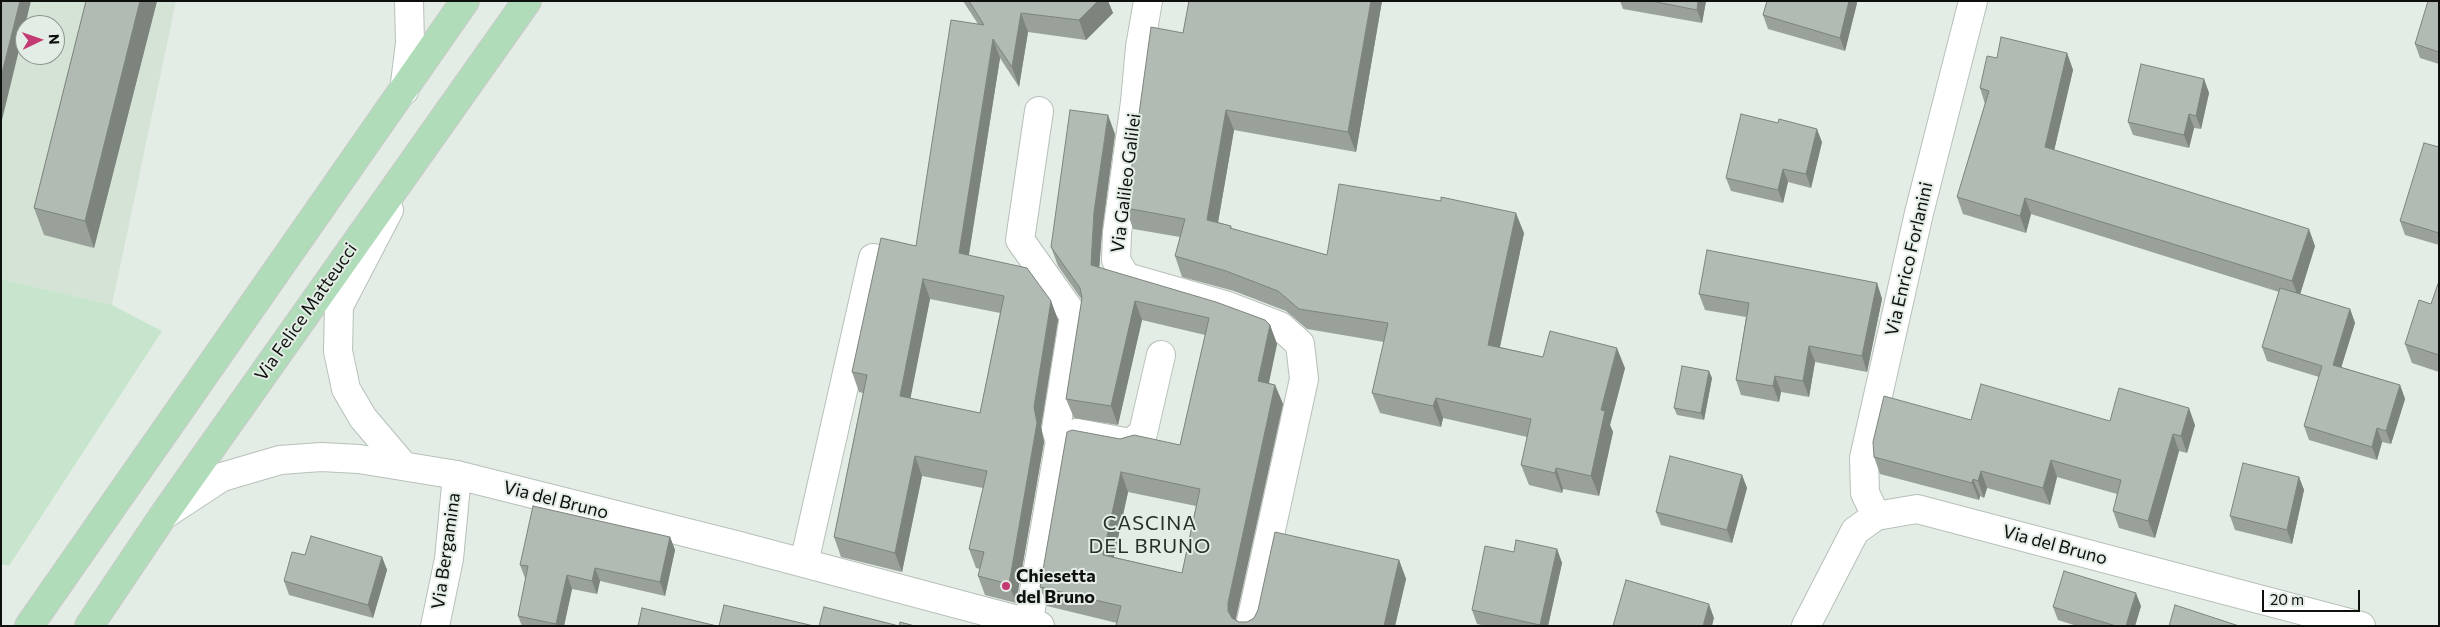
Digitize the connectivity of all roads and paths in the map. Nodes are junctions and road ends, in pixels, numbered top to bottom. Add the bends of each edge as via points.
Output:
1 (409, 1) edge
2 (466, 1) edge
3 (527, 1) edge
4 (1148, 1) edge
5 (1973, 1) edge
6 (404, 91) junction
7 (1039, 111) dead end
8 (413, 161) junction
9 (873, 258) dead end
10 (1161, 355) dead end
11 (1060, 441) junction
12 (402, 464) junction
13 (457, 475) junction
14 (163, 516) junction
15 (1876, 516) junction
16 (804, 563) junction
17 (1032, 625) edge
18 (29, 626) edge
19 (88, 626) edge
20 (435, 626) edge
21 (1250, 626) edge
22 (1806, 626) edge
23 (2361, 626) edge

1 - 6 street via 410,43
2 - 6 main road
3 - 8 main road, Via Felice Matteucci
4 - 21 street, Via Galileo Galilei via 1116,260 1126,277 1228,306 1280,326 1300,344 1304,379
5 - 15 street, Via Enrico Forlanini via 1919,213 1864,458 1865,493
6 - 18 main road
7 - 11 street via 1020,240 1074,316 1056,429
8 - 12 street via 339,306 338,351 346,389 364,418
8 - 14 main road, Via Felice Matteucci
9 - 16 street
10 - 11 street via 1143,433 1130,443 1077,432
11 - 17 street
12 - 13 street, Via del Bruno
12 - 14 street, Via del Bruno via 321,457 280,460 222,477
13 - 16 street, Via del Bruno
13 - 20 street, Via Bergamina via 449,559
14 - 19 main road, Via Felice Matteucci
15 - 22 street, Via del Bruno via 1856,531
15 - 23 street, Via del Bruno via 1917,509
16 - 17 street, Via del Bruno

